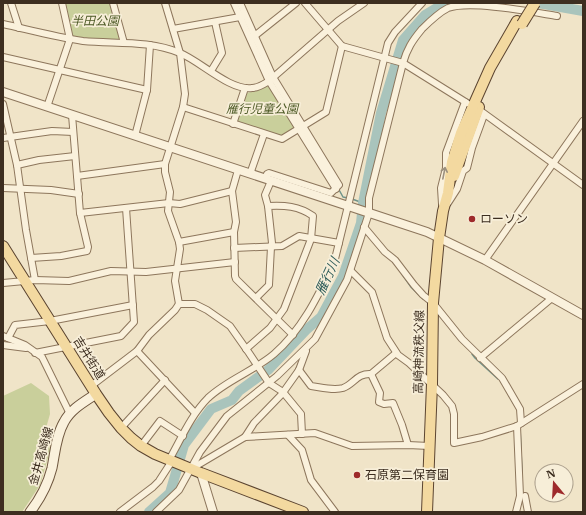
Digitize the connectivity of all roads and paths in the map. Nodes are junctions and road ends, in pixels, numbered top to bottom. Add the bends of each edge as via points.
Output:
1 (11, 3) edge
2 (62, 3) edge
3 (113, 3) edge
4 (165, 3) edge
5 (234, 3) edge
6 (240, 3) edge
7 (296, 3) edge
8 (305, 3) edge
9 (364, 3) edge
10 (422, 3) edge
11 (528, 3) edge
12 (535, 3) edge
13 (480, 4) edge
14 (243, 16) junction
15 (557, 16) dead end
16 (215, 22) junction
17 (520, 22) junction
18 (3, 24) edge
19 (19, 28) junction
20 (173, 29) junction
21 (328, 29) junction
22 (70, 38) junction
23 (253, 38) junction
24 (124, 43) junction
25 (150, 44) junction
26 (342, 46) junction
27 (180, 53) junction
28 (3, 57) edge
29 (384, 57) junction
30 (403, 63) junction
31 (60, 70) junction
32 (211, 71) junction
33 (271, 79) junction
34 (245, 88) junction
35 (147, 90) junction
36 (3, 92) edge
37 (3, 104) edge
38 (183, 107) junction
39 (48, 108) junction
40 (4, 111) edge
41 (72, 115) junction
42 (583, 121) edge
43 (234, 124) junction
44 (301, 128) junction
45 (74, 132) junction
46 (264, 134) junction
47 (135, 136) junction
48 (3, 138) edge
49 (10, 138) junction
50 (170, 147) junction
51 (76, 156) junction
52 (552, 163) junction
53 (165, 164) junction
54 (17, 165) junction
55 (238, 170) junction
56 (250, 174) junction
57 (77, 176) junction
58 (268, 180) junction
59 (583, 184) edge
60 (3, 188) edge
61 (21, 188) junction
62 (232, 191) junction
63 (79, 194) junction
64 (169, 203) junction
65 (268, 206) junction
66 (347, 206) junction
67 (126, 208) junction
68 (443, 211) junction
69 (80, 213) junction
70 (369, 213) junction
71 (364, 227) junction
72 (234, 232) junction
73 (439, 238) junction
74 (312, 239) junction
75 (180, 242) junction
76 (339, 243) junction
77 (3, 246) edge
78 (270, 247) junction
79 (234, 248) junction
80 (31, 258) junction
81 (485, 260) junction
82 (235, 262) junction
83 (177, 268) junction
84 (351, 271) junction
85 (131, 272) junction
86 (35, 280) junction
87 (24, 282) junction
88 (3, 283) edge
89 (256, 298) junction
90 (552, 298) junction
91 (433, 303) junction
92 (179, 304) junction
93 (133, 305) junction
94 (583, 314) edge
95 (277, 319) junction
96 (50, 321) junction
97 (293, 335) junction
98 (6, 337) edge
99 (3, 345) edge
100 (66, 347) junction
101 (29, 348) junction
102 (307, 348) junction
103 (246, 349) junction
104 (136, 351) junction
105 (35, 352) junction
106 (396, 353) junction
107 (480, 358) junction
108 (257, 365) junction
109 (299, 370) junction
110 (371, 374) junction
111 (165, 380) junction
112 (269, 383) junction
113 (432, 384) junction
114 (583, 384) edge
115 (94, 390) junction
116 (283, 392) junction
117 (195, 413) junction
118 (70, 414) junction
119 (519, 425) junction
120 (121, 428) junction
121 (302, 434) junction
122 (288, 435) junction
123 (183, 436) junction
124 (245, 437) junction
125 (408, 445) junction
126 (141, 446) junction
127 (429, 446) junction
128 (172, 461) junction
129 (190, 468) junction
130 (201, 473) junction
131 (525, 496) dead end
132 (30, 512) edge
133 (120, 512) edge
134 (156, 512) edge
135 (213, 512) edge
136 (303, 512) edge
137 (335, 512) edge
138 (427, 512) edge
139 (516, 512) edge
140 (528, 512) edge

1 - 19 street
2 - 22 street
3 - 24 street
4 - 20 street
5 - 14 street
6 - 14 street
7 - 23 street
8 - 21 street
9 - 21 street
10 - 29 street via 395,32
11 - 17 main road, 高崎神流秩父線
12 - 17 main road, 高崎神流秩父線, bridge
13 - 15 street
13 - 30 street via 448,8 430,20 409,45
14 - 16 street
14 - 23 street
16 - 20 street
16 - 32 street via 222,53
17 - 68 main road, 高崎神流秩父線 via 490,68 461,133 452,162
18 - 19 street
19 - 22 street
20 - 27 street
21 - 26 street
21 - 33 street
22 - 24 street
22 - 31 street
23 - 33 street
24 - 25 street
25 - 27 street
25 - 35 street
26 - 29 street
26 - 44 street via 326,112
27 - 32 street
27 - 38 street via 186,94
28 - 31 street
29 - 30 street
29 - 66 street
68 -> 30 street via 441,188 446,168 446,152 466,102
30 - 70 street via 369,198
31 - 35 street
31 - 39 street
32 - 34 street via 234,86
33 - 34 street via 261,86
33 - 44 street
34 - 43 street
35 - 47 street
36 - 39 street
37 - 40 street
38 - 43 street
38 - 50 street
39 - 41 street
40 - 49 street
41 - 45 street
41 - 47 street
42 - 52 street
43 - 46 street
44 - 46 street via 282,139
44 - 58 street via 336,189 331,193 269,173
45 - 49 street via 52,131
45 - 51 street
46 - 56 street
47 - 50 street
48 - 49 street
49 - 54 street
50 - 53 street
50 - 55 street
51 - 54 street
51 - 57 street
52 - 59 street
52 - 68 street via 483,114 467,168 463,171 457,189
52 - 81 street
53 - 57 street
53 - 64 street via 170,192
54 - 61 street
55 - 56 street
55 - 62 street
56 - 58 street
57 - 63 street
58 - 65 street via 265,195
58 - 66 street
60 - 61 street
61 - 63 street
61 - 80 street
62 - 64 street via 180,204
62 - 72 street via 236,222
63 - 69 street
64 - 67 street
64 - 75 street via 168,211
65 - 74 street via 286,205 313,216
65 - 78 street via 272,243
66 - 70 street
66 - 76 street
67 - 69 street
67 - 85 street
68 - 73 main road, 高崎神流秩父線
69 - 80 street via 87,251
70 - 71 street
70 - 73 street
71 - 84 street
71 - 91 street via 423,295
72 - 75 street
72 - 79 street
73 - 81 street
73 - 91 main road, 高崎神流秩父線
74 - 76 street
74 - 78 street via 299,236 282,246
74 - 95 street via 284,309
75 - 83 street
76 - 97 street via 334,263 322,287
77 - 87 main road, 吉井街道
78 - 79 street
78 - 89 street via 269,285
79 - 82 street
80 - 86 street
81 - 90 street
82 - 83 street
82 - 89 street via 236,279
83 - 85 street
83 - 92 street via 175,281
84 - 102 street via 330,313
84 - 106 street via 372,292 387,338
85 - 86 street via 111,271 69,281
85 - 93 street
86 - 87 street
87 - 88 street
87 - 96 main road, 吉井街道
89 - 95 street
90 - 94 street
90 - 107 street
91 - 107 street
91 - 113 main road, 高崎神流秩父線
92 - 103 street via 195,304 207,310 230,326
92 - 104 street
93 - 96 street
93 - 100 street via 134,322 121,336
95 - 97 street
95 - 103 street
96 - 98 street via 15,325
96 - 100 main road, 吉井街道
97 - 108 street
98 - 101 street
99 - 101 street
100 - 105 street
100 - 115 main road, 吉井街道
101 - 105 street
102 - 109 street
102 - 112 street
103 - 108 street
104 - 111 street
104 - 115 street
105 - 118 street via 42,357
106 - 110 street
106 - 113 street
107 - 119 street via 502,378 520,409
108 - 112 street
108 - 117 street via 209,398
109 - 110 street via 310,386 331,388 344,388 363,373
109 - 116 street
110 - 125 street via 380,393 379,402 393,403
111 - 117 street
111 - 120 street
112 - 116 street
112 - 129 street via 227,416
113 - 119 street via 452,406 454,443
113 - 127 main road, 高崎神流秩父線
114 - 119 street
115 - 118 main road, 金井高崎線
115 - 120 main road, 吉井街道
116 - 121 street via 301,414
116 - 124 street via 254,423
117 - 123 street
118 - 132 main road, 金井高崎線 via 59,435 49,478
119 - 139 street via 520,496
120 - 126 main road, 吉井街道
121 - 122 street
121 - 125 street via 315,433 352,446
122 - 124 street
122 - 137 street via 302,450 312,480
123 - 126 street via 160,421
123 - 128 street
124 - 129 street
125 - 127 street
126 - 128 main road, 吉井街道
127 - 138 main road, 高崎神流秩父線
128 - 129 main road
128 - 133 street via 153,487
129 - 130 main road
129 - 134 street via 179,490
130 - 135 street
130 - 136 main road
131 - 140 street

